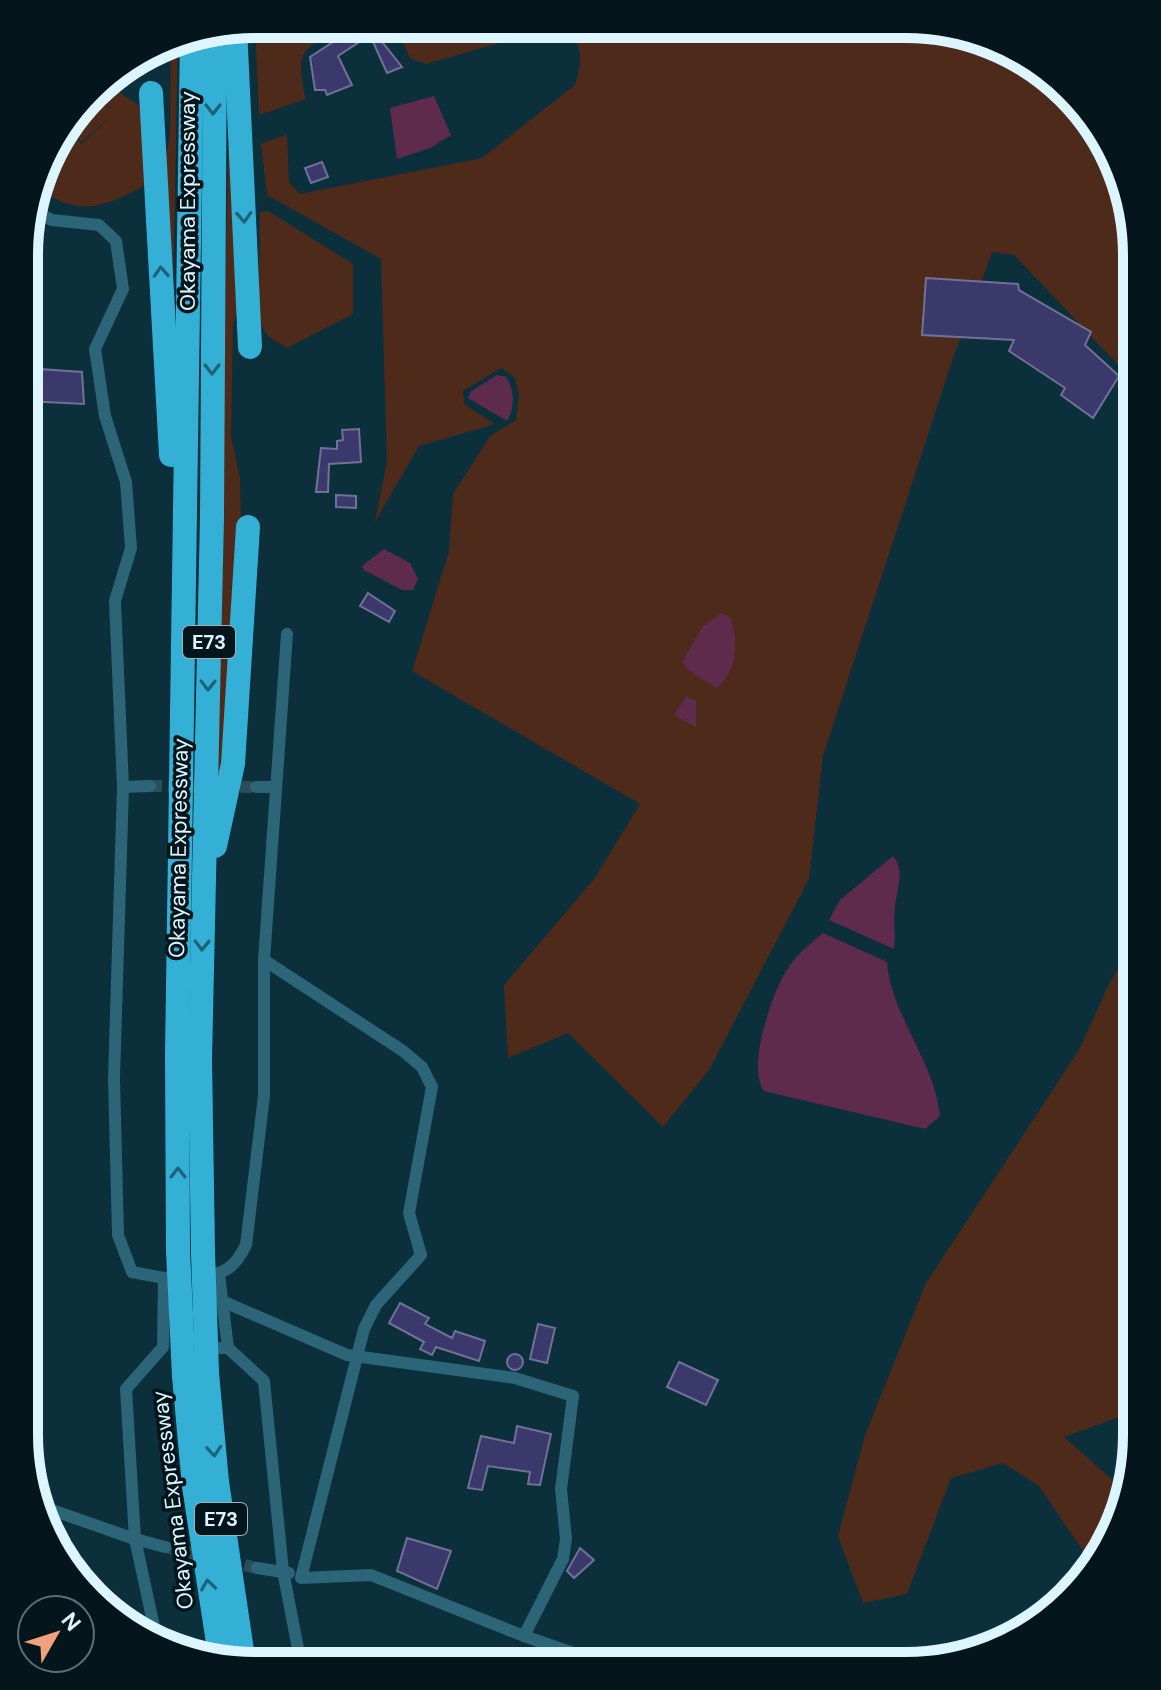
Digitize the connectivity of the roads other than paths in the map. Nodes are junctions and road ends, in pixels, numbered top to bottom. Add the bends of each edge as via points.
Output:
1 (236, 39) edge
2 (215, 42) edge
3 (192, 48) edge
4 (151, 93) dead end
5 (42, 215) edge
6 (250, 347) dead end
7 (248, 527) dead end
8 (287, 634) dead end
9 (183, 713) junction
10 (150, 786) tunnel mouth
11 (123, 787) junction
12 (256, 787) tunnel mouth
13 (276, 787) junction
14 (203, 903) junction
15 (264, 960) junction
16 (219, 1274) junction
17 (164, 1278) junction
18 (222, 1301) junction
19 (163, 1347) junction
20 (228, 1348) junction
21 (357, 1357) junction
22 (195, 1375) junction
23 (52, 1510) edge
24 (135, 1539) junction
25 (165, 1547) tunnel mouth
26 (257, 1568) tunnel mouth
27 (283, 1571) junction
28 (301, 1578) junction
29 (154, 1627) edge
30 (524, 1636) junction
31 (219, 1649) edge
32 (242, 1651) edge
33 (299, 1652) edge
34 (570, 1652) edge

1 -> 6 highway
2 -> 14 highway, Okayama Expressway / E73
3 - 9 highway, Okayama Expressway / E73
9 -> 4 highway
5 - 11 street via 99,225 116,241 123,289 95,349 105,416 126,482 131,548 115,601
7 - 14 highway via 233,764
8 - 13 street
22 -> 9 highway, Okayama Expressway / E73, bridge via 178,1251
10 - 11 street
11 - 17 street via 114,1078 118,1235 132,1272
12 - 13 street
13 - 15 street
14 -> 22 highway, Okayama Expressway / E73, bridge via 203,1252
15 - 16 street via 264,1096 246,1245 236,1265
15 - 21 street via 403,1051 422,1067 432,1087 409,1213 421,1255 376,1305
16 - 17 street
16 - 18 street
17 - 19 street
18 - 20 street
18 - 21 street
19 - 20 street
19 - 24 street via 126,1389
20 - 27 street via 264,1381
21 - 28 street
21 - 30 street via 515,1378 573,1396 561,1489 563,1559
31 -> 22 highway, Okayama Expressway / E73 via 194,1486
22 -> 32 highway, Okayama Expressway / E73
23 - 24 street
24 - 25 street
24 - 29 street
26 - 27 street
27 - 28 street
27 - 33 street
28 - 30 street via 371,1575
30 - 34 street

